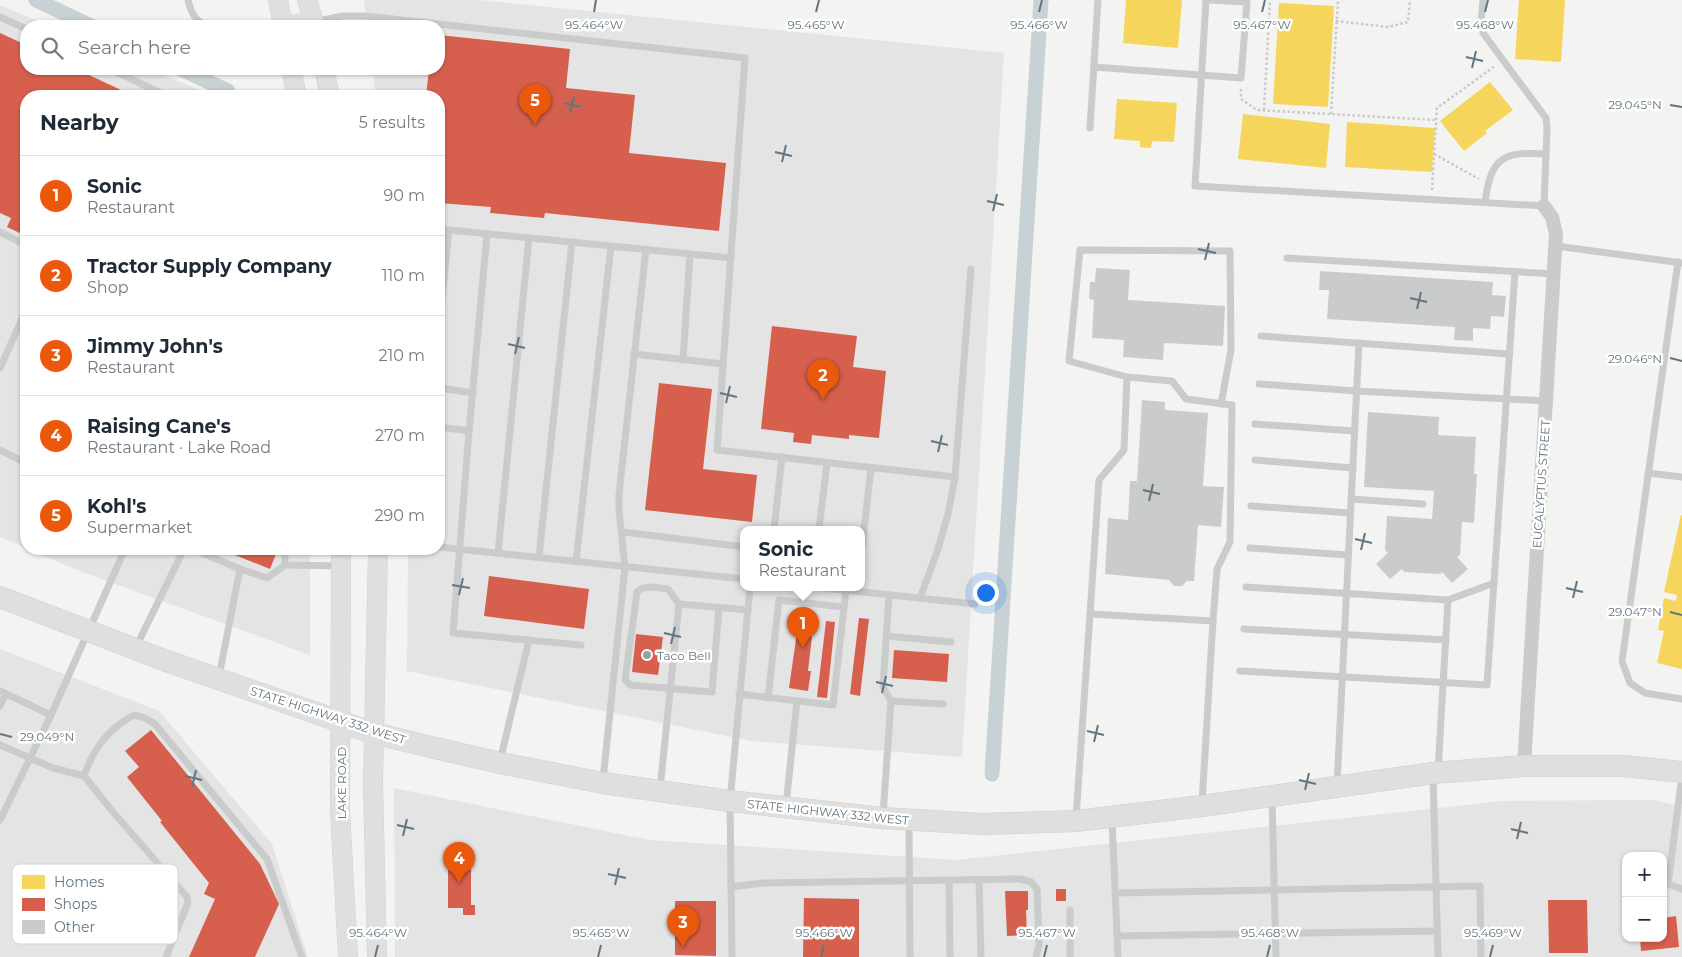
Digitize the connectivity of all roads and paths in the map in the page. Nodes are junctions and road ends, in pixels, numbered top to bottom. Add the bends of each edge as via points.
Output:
1 (188, 0) edge
2 (278, 0) edge
3 (307, 0) edge
4 (1098, 0) edge
5 (1207, 0) edge
6 (1270, 0) edge
7 (1338, 0) edge
8 (1410, 0) edge
9 (1483, 0) edge
10 (0, 17) edge
11 (197, 20) edge
12 (282, 20) edge
13 (313, 20) edge
14 (328, 20) edge
15 (402, 20) edge
16 (1336, 21) junction
17 (445, 25) edge
18 (20, 26) edge
19 (1503, 60) junction
20 (1094, 67) junction
21 (1201, 74) junction
22 (123, 75) edge
23 (293, 75) edge
24 (325, 75) edge
25 (1241, 78) junction
26 (154, 90) edge
27 (296, 90) edge
28 (329, 90) edge
29 (1264, 110) junction
30 (1331, 114) junction
31 (1436, 120) junction
32 (1090, 128) dead end
33 (1434, 154) junction
34 (1546, 154) junction
35 (1487, 184) junction
36 (1432, 200) junction
37 (1485, 202) junction
38 (1544, 206) junction
39 (445, 230) edge
40 (449, 230) junction
41 (0, 232) edge
42 (487, 234) junction
43 (530, 238) junction
44 (20, 242) edge
45 (572, 242) junction
46 (611, 246) junction
47 (1556, 246) junction
48 (646, 249) junction
49 (690, 254) junction
50 (731, 258) junction
51 (1286, 258) dead end
52 (1680, 263) edge
53 (971, 269) dead end
54 (445, 270) edge
55 (1515, 272) junction
56 (1554, 274) junction
57 (20, 323) edge
58 (1261, 336) dead end
59 (1359, 343) junction
60 (634, 354) junction
61 (1509, 354) junction
62 (683, 360) junction
63 (723, 364) junction
64 (0, 368) edge
65 (1128, 377) junction
66 (1259, 384) dead end
67 (445, 389) edge
68 (1357, 391) junction
69 (473, 393) junction
70 (1506, 399) junction
71 (1546, 401) junction
72 (1221, 404) junction
73 (1255, 424) dead end
74 (445, 429) edge
75 (469, 431) junction
76 (1354, 431) junction
77 (0, 450) edge
78 (782, 457) junction
79 (20, 460) edge
80 (1255, 460) dead end
81 (827, 462) junction
82 (871, 468) junction
83 (1353, 468) junction
84 (1648, 472) junction
85 (954, 477) junction
86 (1682, 477) edge
87 (1351, 498) junction
88 (1423, 504) dead end
89 (1251, 506) dead end
90 (1350, 513) junction
91 (774, 526) edge
92 (819, 526) edge
93 (864, 526) edge
94 (623, 532) junction
95 (740, 547) edge
96 (445, 548) edge
97 (1250, 548) dead end
98 (458, 549) junction
99 (498, 553) junction
100 (122, 555) edge
101 (181, 555) edge
102 (207, 555) edge
103 (285, 555) edge
104 (378, 555) edge
105 (1348, 555) junction
106 (341, 557) edge
107 (539, 557) junction
108 (576, 561) junction
109 (285, 565) junction
110 (625, 567) junction
111 (240, 569) junction
112 (740, 579) edge
113 (1494, 583) junction
114 (1246, 587) dead end
115 (865, 590) edge
116 (750, 591) edge
117 (846, 591) edge
118 (1346, 594) junction
119 (889, 595) junction
120 (0, 597) edge
121 (920, 598) junction
122 (1448, 600) junction
123 (679, 604) junction
124 (975, 604) dead end
125 (719, 608) junction
126 (844, 608) junction
127 (748, 610) junction
128 (1090, 614) junction
129 (1213, 621) junction
130 (1244, 629) dead end
131 (89, 632) junction
132 (1344, 635) junction
133 (886, 636) junction
134 (529, 640) junction
135 (1446, 640) junction
136 (950, 642) dead end
137 (581, 645) dead end
138 (135, 650) junction
139 (1240, 671) dead end
140 (1342, 677) junction
141 (218, 678) junction
142 (1443, 682) junction
143 (670, 689) junction
144 (3, 692) edge
145 (739, 694) junction
146 (768, 698) junction
147 (1682, 699) edge
148 (796, 701) junction
149 (892, 701) junction
150 (943, 704) dead end
151 (0, 706) edge
152 (51, 715) junction
153 (341, 721) junction
154 (373, 733) junction
155 (0, 745) edge
156 (30, 759) junction
157 (500, 763) junction
158 (1524, 766) junction
159 (1435, 772) junction
160 (1682, 772) edge
161 (84, 776) junction
162 (603, 783) junction
163 (1336, 787) junction
164 (660, 792) junction
165 (1272, 796) junction
166 (730, 802) junction
167 (1202, 806) junction
168 (786, 807) junction
169 (1112, 817) junction
170 (882, 818) junction
171 (0, 820) edge
172 (909, 821) junction
173 (1076, 821) junction
174 (159, 864) edge
175 (979, 879) junction
176 (910, 880) junction
177 (949, 880) junction
178 (178, 886) edge
179 (731, 887) junction
180 (1436, 887) junction
181 (1682, 889) edge
182 (1275, 890) junction
183 (1116, 893) junction
184 (1070, 910) dead end
185 (178, 928) edge
186 (1437, 931) junction
187 (1276, 934) junction
188 (1117, 936) junction
189 (171, 944) edge
190 (166, 957) edge
191 (302, 957) edge
192 (348, 957) edge
193 (377, 957) edge
194 (732, 957) edge
195 (910, 957) edge
196 (950, 957) edge
197 (981, 957) edge
198 (1036, 957) edge
199 (1070, 957) edge
200 (1118, 957) edge
201 (1276, 957) edge
202 (1438, 957) edge
203 (1481, 957) edge

1 - 11 lane
2 - 12 street
3 - 13 street
4 - 20 lane
5 - 21 lane
5 - 25 lane via 1247,2
6 - 29 path
7 - 16 path
8 - 16 path via 1408,22 1388,26
9 - 19 lane via 1483,33
10 - 18 lane
14 - 15 lane via 342,16 366,16
16 - 30 path
17 - 50 lane via 745,58
19 - 31 path via 1437,108
19 - 34 lane via 1546,118
20 - 21 lane
20 - 32 lane
21 - 25 lane
21 - 36 lane via 1195,186
22 - 26 lane
23 - 27 street
24 - 28 street
25 - 29 path via 1241,98 1258,110
29 - 30 path
30 - 31 path
31 - 33 path
33 - 35 path
33 - 36 path
34 - 35 lane via 1523,152 1512,155 1498,163
34 - 38 lane
35 - 37 lane
36 - 37 lane
37 - 38 lane
38 - 47 street, EUCALYPTUS STREET via 1552,217
39 - 40 lane
40 - 42 lane
40 - 54 lane
41 - 44 lane
42 - 43 lane
42 - 69 lane
43 - 45 lane
43 - 99 lane
45 - 46 lane
45 - 107 lane
46 - 48 lane
46 - 108 lane
47 - 52 lane
47 - 56 street, EUCALYPTUS STREET
48 - 49 lane
48 - 60 lane
49 - 50 lane
49 - 62 lane
50 - 63 lane
51 - 55 lane
52 - 84 lane
53 - 85 lane
55 - 56 lane
55 - 61 lane
56 - 71 street, EUCALYPTUS STREET
57 - 64 lane
58 - 59 lane
59 - 61 lane
59 - 68 lane
60 - 62 lane
60 - 94 lane via 619,494
61 - 70 lane
62 - 63 lane
63 - 78 lane via 717,450
65 - 72 lane via 1172,381 1186,399
65 - 72 lane via 1069,361 1080,250 1230,251 1231,350
65 - 128 lane via 1124,450 1099,480
66 - 68 lane
67 - 69 lane
68 - 70 lane
68 - 76 lane
69 - 75 lane
70 - 71 lane
70 - 113 lane
71 - 158 street, EUCALYPTUS STREET
72 - 129 lane via 1232,405 1230,542 1217,569
73 - 76 lane
74 - 75 lane
75 - 98 lane
76 - 83 lane
77 - 79 lane
78 - 81 lane
78 - 91 lane
80 - 83 lane
81 - 82 lane
81 - 92 lane
82 - 85 lane
82 - 93 lane
83 - 87 lane
84 - 86 lane
84 - 147 lane via 1622,661 1630,683 1645,693
85 - 121 lane via 948,514
87 - 88 lane
87 - 90 lane
89 - 90 lane
90 - 105 lane
94 - 95 lane
94 - 110 lane
96 - 98 lane
97 - 105 lane
98 - 99 lane
98 - 134 lane via 453,632
99 - 107 lane
100 - 131 lane
101 - 138 lane
102 - 111 lane
103 - 109 lane
104 - 154 street
105 - 118 lane
106 - 109 lane
106 - 153 street, LAKE ROAD
107 - 108 lane
108 - 110 lane
109 - 111 lane via 267,578
110 - 112 lane
110 - 162 lane
111 - 141 lane
113 - 122 lane
113 - 142 lane via 1487,684
114 - 118 lane
115 - 119 lane
116 - 127 lane
117 - 126 lane
118 - 122 lane
118 - 132 lane
119 - 121 lane
119 - 133 lane
120 - 131 main road, STATE HIGHWAY 332 WEST
121 - 124 lane
122 - 135 lane
123 - 125 lane
123 - 143 lane
123 - 143 lane via 668,589 642,588 637,592 626,680 630,686
125 - 127 lane
125 - 143 lane via 712,692
126 - 146 lane via 779,600
126 - 148 lane via 832,705
127 - 145 lane
128 - 129 lane
128 - 173 lane
129 - 167 lane
130 - 132 lane
131 - 138 main road, STATE HIGHWAY 332 WEST
131 - 152 lane
132 - 135 lane
132 - 140 lane
133 - 136 lane
133 - 149 lane via 883,687
134 - 137 lane
134 - 157 lane
135 - 142 lane
138 - 141 main road, STATE HIGHWAY 332 WEST
139 - 140 lane
140 - 142 lane
140 - 163 lane
141 - 153 main road, STATE HIGHWAY 332 WEST
142 - 159 lane
143 - 164 lane
144 - 151 lane
144 - 152 lane
145 - 146 lane
145 - 166 lane
146 - 148 lane
148 - 168 lane
149 - 150 lane
149 - 170 lane
152 - 156 lane
153 - 154 main road, STATE HIGHWAY 332 WEST
153 - 192 street, LAKE ROAD via 340,812
154 - 157 main road, STATE HIGHWAY 332 WEST
154 - 193 street
155 - 156 lane
156 - 161 lane
156 - 171 lane
157 - 162 main road, STATE HIGHWAY 332 WEST
158 - 159 main road, STATE HIGHWAY 332 WEST
158 - 160 main road, STATE HIGHWAY 332 WEST via 1624,766
159 - 163 main road, STATE HIGHWAY 332 WEST
159 - 180 lane
160 - 181 lane via 1668,884
161 - 174 lane
161 - 191 lane via 102,740 122,721 134,715 154,723 267,858
162 - 164 main road, STATE HIGHWAY 332 WEST
163 - 165 main road, STATE HIGHWAY 332 WEST
164 - 166 main road, STATE HIGHWAY 332 WEST
165 - 167 main road, STATE HIGHWAY 332 WEST
165 - 182 lane
166 - 168 main road, STATE HIGHWAY 332 WEST
166 - 179 lane
167 - 169 main road, STATE HIGHWAY 332 WEST
168 - 170 main road, STATE HIGHWAY 332 WEST
169 - 173 main road, STATE HIGHWAY 332 WEST
169 - 183 lane
170 - 172 main road, STATE HIGHWAY 332 WEST
172 - 173 main road, STATE HIGHWAY 332 WEST via 983,824
172 - 176 lane
175 - 177 lane
175 - 197 lane
175 - 198 lane via 1020,879 1031,882 1037,889 1039,944
176 - 177 lane
176 - 179 lane via 763,883
176 - 195 lane
177 - 196 lane
178 - 185 lane via 188,903
179 - 194 lane
180 - 182 lane
180 - 186 lane
180 - 203 lane via 1480,886
182 - 183 lane
182 - 187 lane
183 - 188 lane
184 - 199 lane
186 - 187 lane
186 - 202 lane
187 - 188 lane
187 - 201 lane
188 - 200 lane
189 - 190 lane

